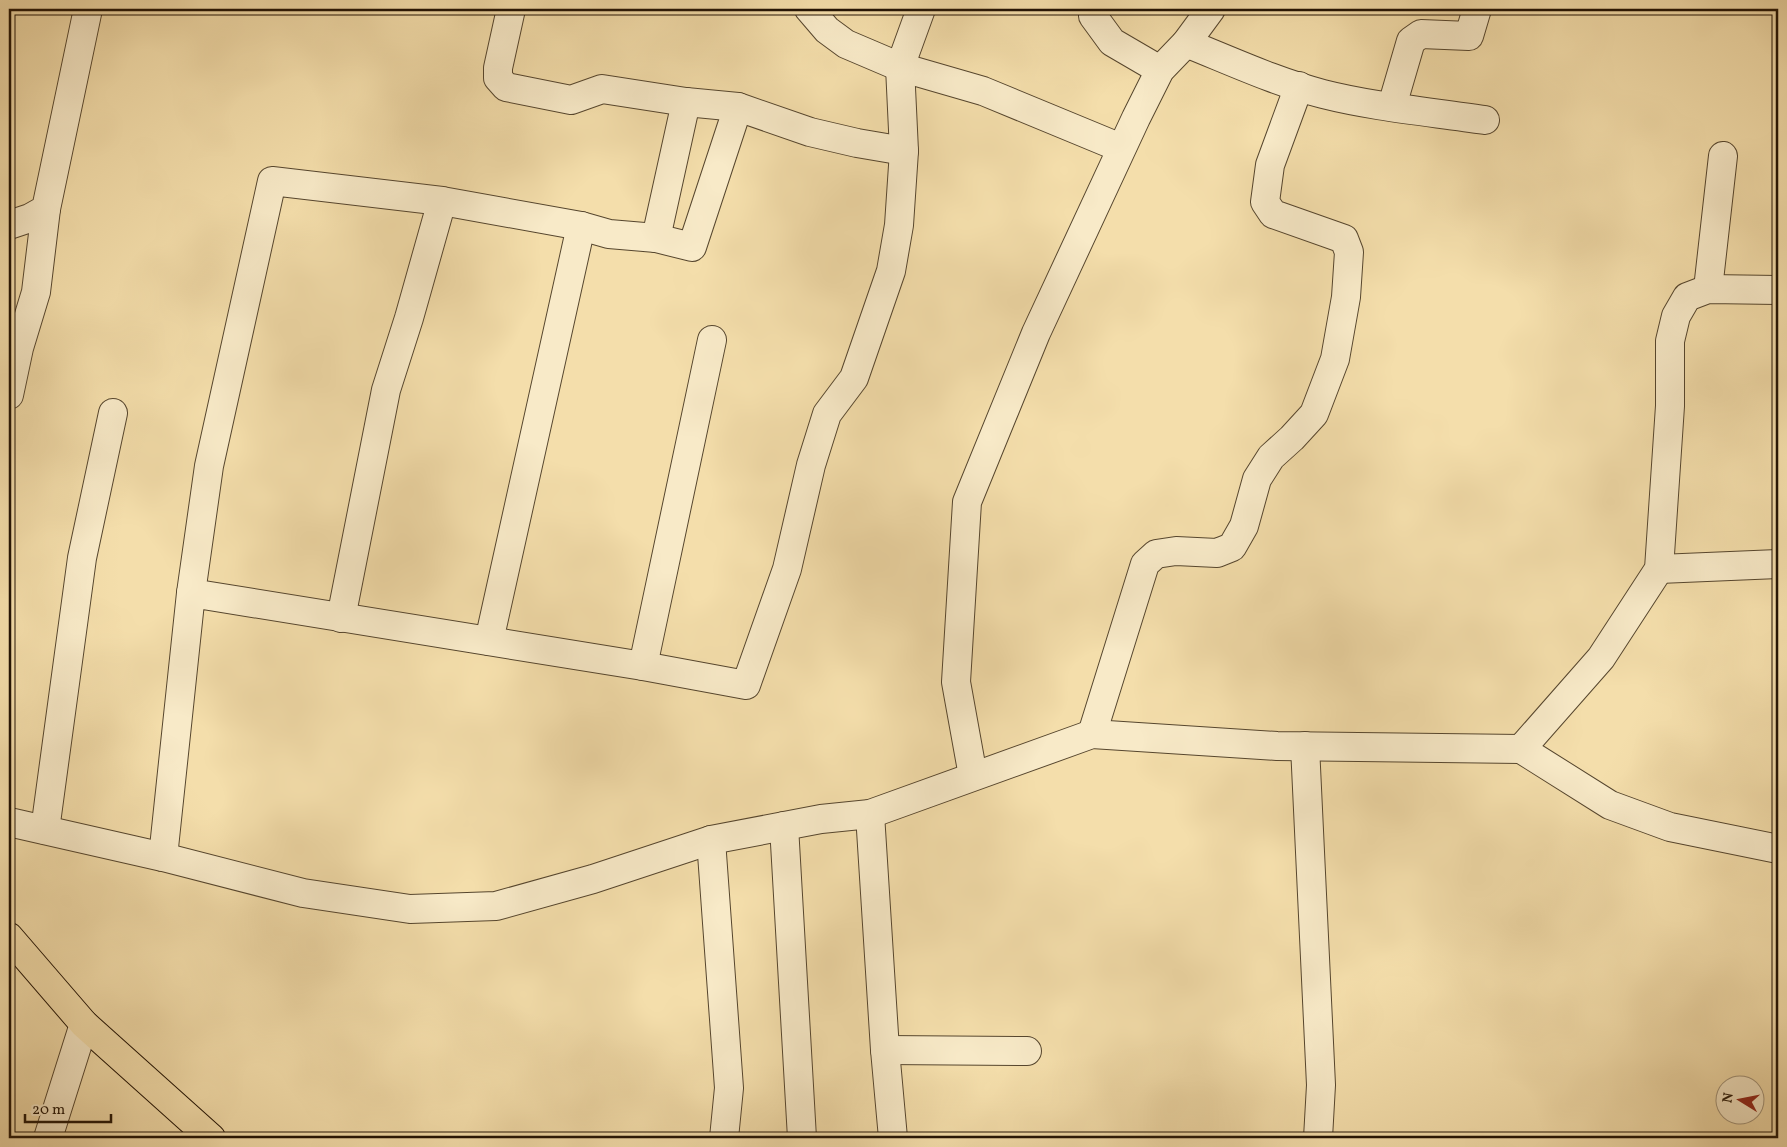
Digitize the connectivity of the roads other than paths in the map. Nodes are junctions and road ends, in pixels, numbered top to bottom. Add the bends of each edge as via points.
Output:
1 (88, 9) edge
2 (510, 9) edge
3 (921, 9) edge
4 (1094, 9) edge
5 (1211, 9) edge
6 (1477, 9) edge
7 (813, 10) edge
8 (1186, 43) junction
9 (900, 67) junction
10 (1160, 70) junction
11 (1299, 86) junction
12 (686, 102) junction
13 (738, 106) junction
14 (1392, 106) junction
15 (1485, 120) dead end
16 (1121, 148) junction
17 (904, 151) junction
18 (1723, 156) dead end
19 (442, 201) junction
20 (46, 209) junction
21 (9, 225) edge
22 (581, 226) junction
23 (656, 238) junction
24 (1708, 289) junction
25 (1778, 290) edge
26 (712, 340) dead end
27 (9, 394) edge
28 (113, 413) dead end
29 (1778, 564) edge
30 (1659, 569) junction
31 (191, 594) junction
32 (341, 618) junction
33 (489, 641) junction
34 (643, 666) junction
35 (1092, 734) junction
36 (1305, 746) junction
37 (1521, 749) junction
38 (972, 776) junction
39 (870, 814) junction
40 (9, 822) edge
41 (784, 826) junction
42 (45, 830) junction
43 (711, 840) junction
44 (1778, 849) edge
45 (163, 857) junction
46 (9, 937) edge
47 (84, 1024) junction
48 (885, 1050) junction
49 (1027, 1051) dead end
50 (48, 1138) edge
51 (211, 1138) edge
52 (724, 1138) edge
53 (802, 1138) edge
54 (893, 1138) edge
55 (1318, 1138) edge

1 - 20 street
2 - 12 street via 498,68 498,78 506,87 571,100 602,89
3 - 9 street
4 - 10 street via 1093,16 1112,42
5 - 8 street
6 - 14 street via 1469,36 1421,34 1410,41
7 - 9 street via 827,30 846,44
8 - 10 street
8 - 11 street
9 - 16 street via 983,91
9 - 17 street
10 - 16 street
11 - 14 street via 1322,94
11 - 35 street via 1270,165 1265,202 1273,214 1344,239 1349,252 1346,297 1335,359 1314,414 1271,457 1257,479 1244,526 1232,546 1217,553 1176,551 1156,554 1145,564
12 - 13 street
12 - 23 street
13 - 17 street via 810,132
13 - 23 street via 692,247
14 - 15 street
16 - 38 street via 1036,333 967,502 956,682
17 - 34 street via 899,225 891,271 854,378 827,414 811,465 787,569 746,685
18 - 24 street
19 - 22 street
19 - 31 street via 272,181 209,466
19 - 32 street via 386,390
20 - 21 street
20 - 27 street via 36,292
22 - 23 street via 609,234
22 - 33 street
24 - 25 street
24 - 30 street via 1687,297 1676,316 1670,341 1670,406
26 - 34 street
28 - 42 street via 82,558
29 - 30 street
30 - 37 street via 1601,658
31 - 32 street
31 - 45 street
32 - 33 street
33 - 34 street
35 - 36 street
35 - 38 street
36 - 37 street
36 - 55 street via 1321,1085
37 - 44 street via 1610,805 1670,826
38 - 39 street
39 - 41 street
39 - 48 street
40 - 42 street
41 - 43 street
41 - 53 street
42 - 45 street
43 - 45 street via 593,879 496,906 410,908 303,893
43 - 52 street via 729,1088
46 - 47 main road
47 - 50 street
47 - 51 main road
48 - 49 street
48 - 54 street

